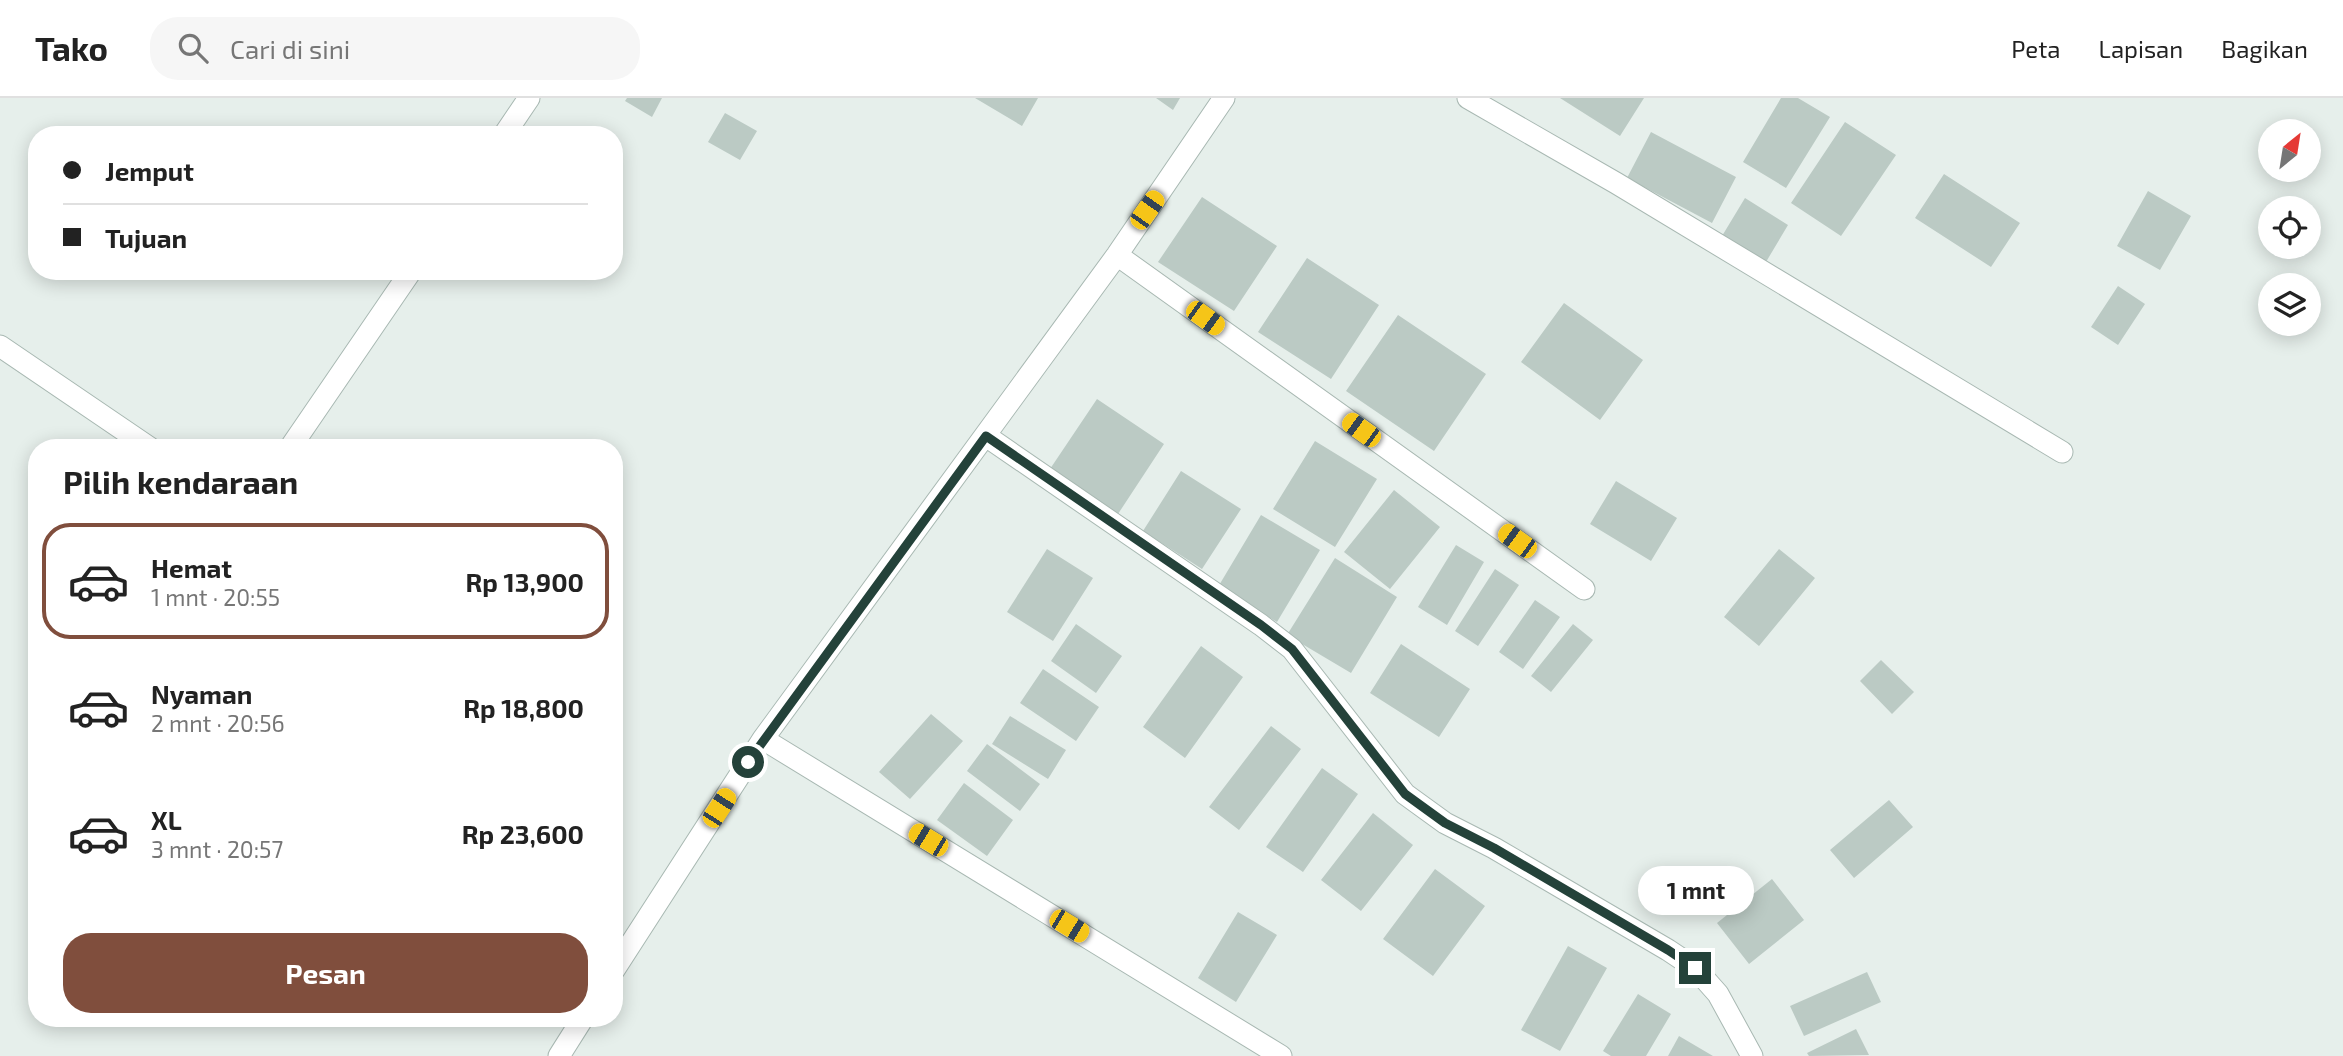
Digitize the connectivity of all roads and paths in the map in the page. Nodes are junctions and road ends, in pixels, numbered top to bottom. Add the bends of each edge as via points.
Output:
1 (529, 98) edge
2 (1224, 98) edge
3 (1468, 98) edge
4 (510, 126) edge
5 (1116, 255) junction
6 (405, 280) edge
7 (0, 346) edge
8 (986, 436) junction
9 (137, 439) edge
10 (296, 439) edge
11 (2062, 452) dead end
12 (1584, 589) dead end
13 (764, 739) junction
14 (623, 956) edge
15 (577, 1027) edge
16 (559, 1056) edge
17 (1281, 1056) edge
18 (1752, 1056) edge

1 - 4 street
2 - 5 street
3 - 11 street
5 - 8 street
5 - 12 street
6 - 10 street
7 - 9 street
8 - 13 street
8 - 18 street via 1292,649 1405,794 1445,823 1695,968 1718,994
13 - 14 street
13 - 17 street
15 - 16 street

